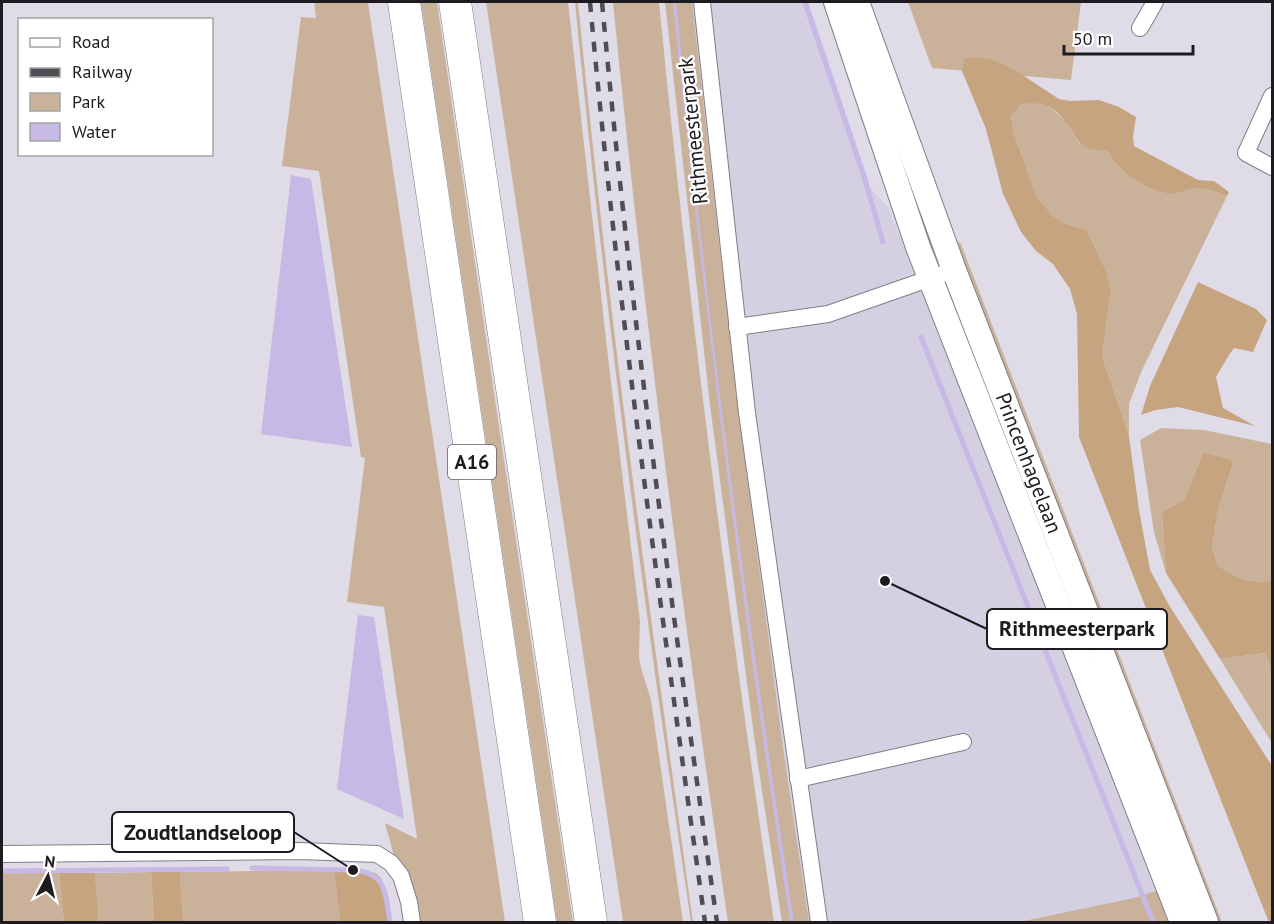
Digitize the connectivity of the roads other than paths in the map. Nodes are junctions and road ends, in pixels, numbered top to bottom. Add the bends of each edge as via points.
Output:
1 (404, 2) edge
2 (455, 2) edge
3 (702, 2) edge
4 (836, 2) edge
5 (857, 2) edge
6 (1155, 2) edge
7 (1140, 28) dead end
8 (1272, 96) edge
9 (1272, 167) edge
10 (954, 270) junction
11 (930, 278) junction
12 (737, 327) junction
13 (963, 742) dead end
14 (798, 779) junction
15 (2, 854) edge
16 (412, 922) edge
17 (540, 922) edge
18 (591, 922) edge
19 (819, 922) edge
20 (1182, 922) edge
21 (1206, 922) edge

1 - 17 highway, A16
2 - 18 highway, A16
3 - 12 street, Rithmeesterpark
4 - 11 main road, Princenhagelaan
5 - 10 main road, Princenhagelaan
6 - 7 street
8 - 9 street via 1246,153
10 - 11 street
10 - 21 main road, Princenhagelaan
11 - 12 street via 828,314
11 - 20 main road, Princenhagelaan
12 - 14 street, Rithmeesterpark
13 - 14 street
14 - 19 street, Rithmeesterpark
15 - 16 street via 377,854 391,862 401,876

